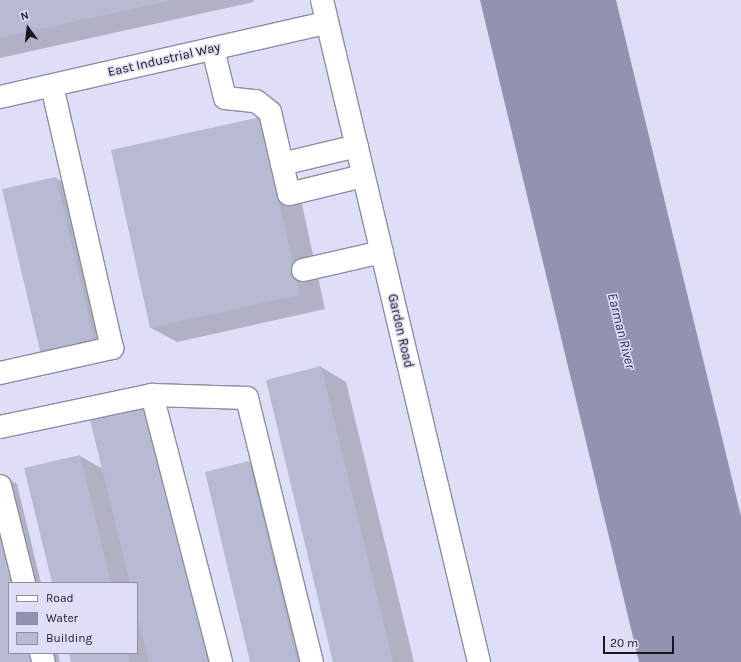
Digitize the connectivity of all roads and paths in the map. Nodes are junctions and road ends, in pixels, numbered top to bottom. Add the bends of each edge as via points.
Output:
1 (322, 0) edge
2 (327, 23) junction
3 (213, 49) junction
4 (52, 86) junction
5 (0, 97) edge
6 (357, 146) junction
7 (282, 164) junction
8 (363, 176) junction
9 (382, 252) junction
10 (303, 270) dead end
11 (0, 372) edge
12 (152, 395) junction
13 (0, 428) edge
14 (0, 486) edge
15 (24, 582) edge
16 (221, 662) edge
17 (312, 662) edge
18 (479, 662) edge

1 - 2 street, Garden Road
2 - 3 street, East Industrial Way
2 - 6 street, Garden Road
3 - 4 street, East Industrial Way
3 - 7 street via 225,98 256,101 270,112
4 - 5 street, East Industrial Way
4 - 11 street via 112,348
6 - 7 street
6 - 8 street, Garden Road
7 - 8 street via 289,194
8 - 9 street, Garden Road
9 - 10 street
9 - 18 street, Garden Road
12 - 13 street
12 - 16 street
12 - 17 street via 247,398
14 - 15 street

